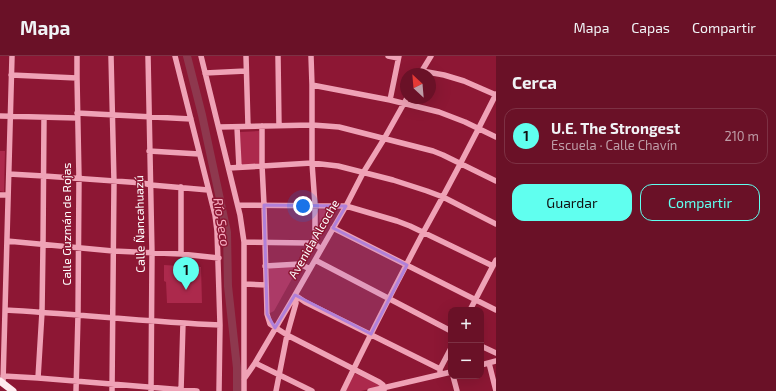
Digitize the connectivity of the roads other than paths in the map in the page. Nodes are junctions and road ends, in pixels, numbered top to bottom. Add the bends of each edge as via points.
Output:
1 (12, 56) edge
2 (77, 56) edge
3 (111, 56) edge
4 (148, 56) edge
5 (175, 56) edge
6 (201, 56) edge
7 (246, 56) edge
8 (278, 56) edge
9 (311, 56) edge
10 (388, 56) edge
11 (431, 56) edge
12 (399, 57) edge
13 (424, 68) edge
14 (246, 71) junction
15 (205, 73) junction
16 (11, 75) junction
17 (436, 75) edge
18 (76, 78) junction
19 (312, 85) junction
20 (496, 94) edge
21 (390, 100) junction
22 (400, 101) edge
23 (403, 104) edge
24 (414, 104) edge
25 (112, 115) junction
26 (0, 116) edge
27 (77, 116) junction
28 (149, 116) junction
29 (11, 117) junction
30 (44, 118) junction
31 (191, 119) junction
32 (279, 125) junction
33 (312, 125) junction
34 (237, 126) junction
35 (248, 126) junction
36 (262, 126) junction
37 (219, 127) junction
38 (479, 128) junction
39 (496, 137) edge
40 (384, 139) junction
41 (150, 151) junction
42 (199, 154) junction
43 (312, 163) junction
44 (461, 164) junction
45 (262, 165) junction
46 (239, 167) junction
47 (229, 168) junction
48 (363, 173) junction
49 (9, 174) junction
50 (44, 176) junction
51 (79, 178) junction
52 (496, 181) edge
53 (114, 182) junction
54 (151, 185) junction
55 (181, 187) junction
56 (208, 190) junction
57 (0, 195) edge
58 (8, 195) junction
59 (443, 197) junction
60 (238, 204) junction
61 (264, 205) junction
62 (315, 205) junction
63 (346, 206) junction
64 (496, 224) edge
65 (333, 228) junction
66 (424, 232) junction
67 (7, 241) junction
68 (244, 242) junction
69 (264, 242) junction
70 (315, 244) junction
71 (43, 245) junction
72 (78, 247) junction
73 (321, 249) junction
74 (113, 250) junction
75 (152, 253) junction
76 (181, 254) junction
77 (219, 258) junction
78 (315, 260) junction
79 (496, 260) edge
80 (407, 265) junction
81 (265, 266) junction
82 (493, 266) junction
83 (310, 269) junction
84 (3, 278) edge
85 (244, 284) junction
86 (266, 285) junction
87 (295, 295) junction
88 (389, 299) junction
89 (475, 300) junction
90 (472, 307) edge
91 (6, 310) junction
92 (496, 310) edge
93 (42, 312) junction
94 (78, 315) junction
95 (112, 318) junction
96 (151, 321) junction
97 (183, 323) junction
98 (220, 325) junction
99 (275, 328) junction
100 (448, 329) edge
101 (371, 334) junction
102 (287, 336) junction
103 (484, 347) edge
104 (496, 353) edge
105 (448, 355) edge
106 (496, 361) edge
107 (255, 363) junction
108 (489, 363) junction
109 (484, 364) edge
110 (354, 369) junction
111 (440, 372) junction
112 (448, 372) edge
113 (280, 375) junction
114 (38, 378) junction
115 (244, 379) junction
116 (454, 379) edge
117 (2, 380) edge
118 (76, 381) junction
119 (111, 384) junction
120 (151, 389) edge
121 (384, 390) edge
122 (13, 391) edge
123 (76, 391) edge
124 (112, 391) edge
125 (181, 391) edge
126 (197, 391) edge
127 (219, 391) edge
128 (244, 391) edge
129 (276, 391) edge
130 (312, 391) edge
131 (343, 391) edge
132 (370, 391) edge
133 (457, 391) edge
134 (496, 391) edge

1 - 16 street
2 - 18 street, Calle Guzmán de Rojas
3 - 25 street
4 - 28 street, Calle Ñancahuazú
5 - 31 street
6 - 15 street
7 - 14 street
8 - 32 street
9 - 19 street
10 - 12 street
11 - 13 street
12 - 21 street
14 - 15 street
14 - 35 street
15 - 37 street
16 - 18 street
16 - 29 street
17 - 20 street via 464,81
18 - 27 street, Calle Guzmán de Rojas
19 - 21 street
19 - 33 street
20 - 38 street
21 - 22 street
23 - 40 street, Avenida Alcoche
24 - 38 street
25 - 27 street
25 - 28 street
25 - 53 street
26 - 29 street
27 - 30 street
27 - 51 street, Calle Guzmán de Rojas
28 - 31 street
28 - 41 street, Calle Ñancahuazú
29 - 30 street
29 - 49 street
30 - 50 street
31 - 42 street
32 - 33 street
32 - 36 street
33 - 40 street via 339,128
33 - 43 street
34 - 35 street
34 - 37 street
34 - 46 street
35 - 36 street
36 - 45 street
37 - 47 street
38 - 39 street
38 - 44 street
40 - 44 street via 433,151
40 - 48 street, Avenida Alcoche
41 - 42 street
41 - 54 street, Calle Ñancahuazú
42 - 56 street
43 - 45 street
43 - 48 street via 338,166
43 - 62 street
44 - 52 street
44 - 59 street
45 - 46 street
45 - 61 street
46 - 47 street
47 - 60 street
48 - 59 street via 401,182
48 - 63 street, Avenida Alcoche
49 - 50 street
49 - 58 street
50 - 51 street
50 - 71 street
51 - 53 street
51 - 72 street, Calle Guzmán de Rojas
53 - 54 street
53 - 74 street
54 - 55 street
54 - 75 street, Calle Ñancahuazú
55 - 56 street
55 - 76 street
56 - 77 street via 215,215
57 - 58 street
58 - 67 street
59 - 64 street
59 - 66 street
60 - 61 street
60 - 68 street
61 - 62 street
61 - 69 street
62 - 63 street
62 - 70 street
63 - 65 street, Avenida Alcoche
63 - 66 street
65 - 73 street, Avenida Alcoche
65 - 80 street
66 - 80 street
66 - 82 street
67 - 71 street
67 - 84 street
68 - 69 street
68 - 85 street
69 - 70 street
69 - 81 street
70 - 73 street
71 - 72 street
71 - 93 street
72 - 74 street
72 - 94 street, Calle Guzmán de Rojas
73 - 78 street, Avenida Alcoche
74 - 75 street
74 - 95 street
75 - 76 street
75 - 96 street, Calle Ñancahuazú
76 - 77 street
77 - 98 street
78 - 83 street, Avenida Alcoche
78 - 88 street
79 - 82 street
80 - 88 street
80 - 89 street
81 - 83 street via 300,264
81 - 86 street
82 - 89 street
83 - 87 street, Avenida Alcoche
84 - 91 street
85 - 86 street
85 - 115 street
86 - 99 street via 267,314 270,324
87 - 99 street, Avenida Alcoche
87 - 101 street
87 - 102 street via 296,303
88 - 100 street
88 - 101 street
89 - 90 street
89 - 92 street
91 - 93 street
91 - 117 street
93 - 94 street
93 - 114 street
94 - 95 street
94 - 118 street, Calle Guzmán de Rojas
95 - 96 street
95 - 119 street
96 - 97 street
96 - 120 street, Calle Ñancahuazú
97 - 98 street
97 - 125 street
98 - 127 street
99 - 102 street
99 - 107 street, Avenida Alcoche
101 - 110 street
101 - 111 street
102 - 110 street
102 - 113 street
103 - 104 street
105 - 111 street
106 - 108 street
107 - 113 street
107 - 115 street, Avenida Alcoche
108 - 109 street
108 - 134 street
110 - 121 street via 379,382
110 - 131 street
111 - 112 street
111 - 121 street
113 - 129 street
113 - 130 street
114 - 117 street
114 - 118 street
115 - 128 street
116 - 133 street
117 - 122 main road
118 - 119 street
118 - 123 street, Calle Guzmán de Rojas
119 - 120 street
119 - 124 street
120 - 125 street
121 - 132 street
125 - 126 street

